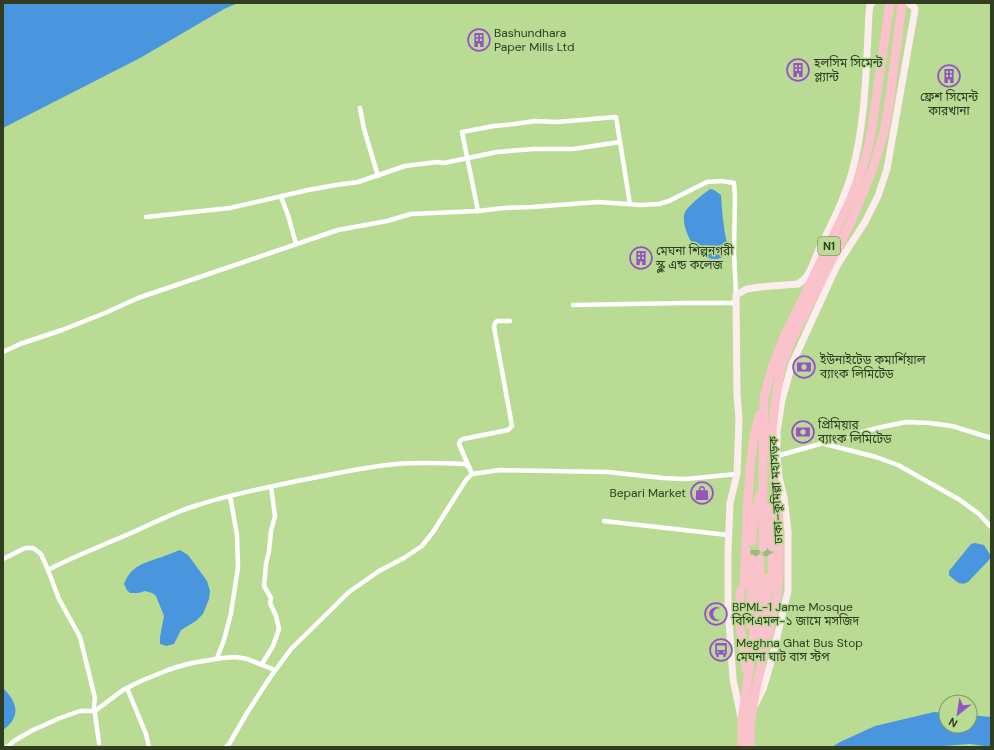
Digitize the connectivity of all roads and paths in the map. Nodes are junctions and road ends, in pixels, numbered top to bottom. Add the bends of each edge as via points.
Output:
1 (872, 3) edge
2 (902, 3) edge
3 (908, 3) edge
4 (889, 7) edge
5 (360, 108) dead end
6 (620, 142) junction
7 (467, 158) junction
8 (378, 176) junction
9 (280, 197) junction
10 (630, 204) junction
11 (478, 211) junction
12 (146, 217) dead end
13 (296, 244) junction
14 (736, 299) junction
15 (573, 305) dead end
16 (510, 321) dead end
17 (3, 352) edge
18 (764, 397) junction
19 (991, 438) edge
20 (823, 444) junction
21 (777, 456) junction
22 (469, 467) junction
23 (472, 474) junction
24 (737, 474) junction
25 (763, 475) junction
26 (271, 487) junction
27 (230, 496) junction
28 (604, 521) dead end
29 (991, 527) edge
30 (728, 535) junction
31 (3, 559) edge
32 (759, 559) junction
33 (48, 570) junction
34 (217, 658) junction
35 (262, 664) junction
36 (275, 670) junction
37 (747, 687) junction
38 (127, 688) junction
39 (95, 712) junction
40 (752, 712) junction
41 (742, 721) junction
42 (746, 730) junction
43 (99, 743) dead end
44 (7, 747) edge
45 (149, 747) edge
46 (226, 747) edge
47 (742, 747) edge
48 (750, 747) edge

1 - 14 street via 858,145 852,173 836,216 803,280 798,284 747,289
2 - 40 highway, ঢাকা–কুমিল্লা মহাসড়ক / N1 via 890,98 884,132 874,165 849,226 791,341 781,368 772,430 779,523 779,575 777,596
3 - 21 street via 915,10 887,169 878,196 838,264 792,364 778,424
4 - 18 highway, ঢাকা–কুমিল্লা মহাসড়ক / N1 via 872,127 861,172 840,222 784,337 772,365
5 - 8 street
6 - 7 street via 573,149 497,152
6 - 7 street via 616,117 557,122 535,121 462,132
6 - 10 street
7 - 8 street via 444,163 405,166
7 - 11 street
8 - 9 street
9 - 12 street via 230,208
9 - 13 street via 288,214
10 - 11 street via 598,202
10 - 14 street via 659,204 707,182 734,183
11 - 13 street via 411,214 338,230
13 - 17 street via 138,298
14 - 15 street via 723,304
14 - 24 street via 739,420
16 - 22 street via 497,321 494,327 512,426 508,430 463,438 458,444
18 - 25 highway, ঢাকা–কুমিল্লা মহাসড়ক / N1
18 - 32 highway, ঢাকা–কুমিল্লা মহাসড়ক / N1 via 753,443 746,512
19 - 20 street via 952,426 906,422
20 - 21 street
20 - 29 street via 898,465 960,500
21 - 40 street via 788,531 788,591 763,689
22 - 23 street
22 - 26 street via 465,464 396,464 357,469
23 - 24 street via 500,470 556,470 686,479
23 - 36 street via 425,543 349,592 291,649
24 - 30 street via 730,503
25 - 25 highway, ঢাকা–কুমিল্লা মহাসড়ক / N1 via 752,531 762,547 768,530
26 - 27 street
26 - 35 street via 275,516 264,586 271,598 270,603 279,629 273,646
27 - 33 street via 169,515
27 - 34 street via 237,535 238,567 231,613
28 - 30 street
30 - 41 street via 728,606 733,679
31 - 33 street via 25,548 33,548 41,554
32 - 37 highway, ঢাকা–কুমিল্লা মহাসড়ক / N1 via 752,588
32 - 37 highway, ঢাকা–কুমিল্লা মহাসড়ক / N1 via 768,589
32 - 37 highway, ঢাকা–কুমিল্লা মহাসড়ক / N1 via 744,588
33 - 39 street via 59,599 80,637 95,698
34 - 35 street via 236,657
34 - 38 street via 168,670
35 - 36 street
36 - 46 street
37 - 41 highway, ঢাকা–কুমিল্লা মহাসড়ক / N1
38 - 39 street
38 - 45 street
39 - 43 street
39 - 44 street via 80,711 60,718 14,740
40 - 42 highway, ঢাকা–কুমিল্লা মহাসড়ক / N1
41 - 42 highway, ঢাকা–কুমিল্লা মহাসড়ক / N1
42 - 47 highway, ঢাকা–কুমিল্লা মহাসড়ক / N1
42 - 48 highway, ঢাকা–কুমিল্লা মহাসড়ক / N1

